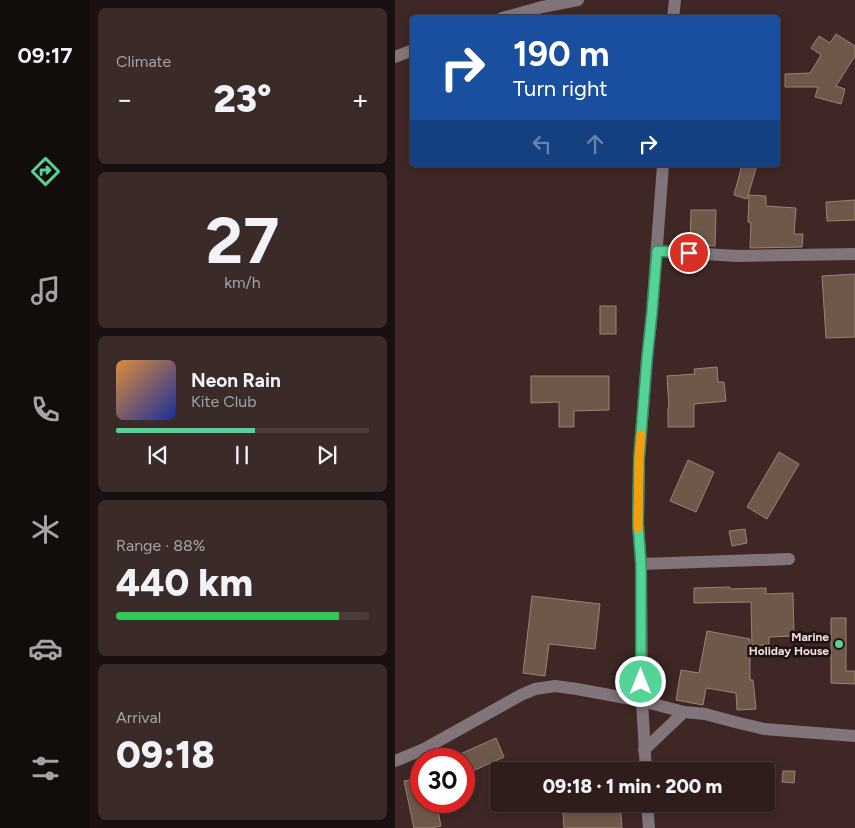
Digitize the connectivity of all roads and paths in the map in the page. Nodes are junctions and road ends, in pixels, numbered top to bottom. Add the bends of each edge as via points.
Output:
1 (578, 0) edge
2 (675, 0) edge
3 (513, 15) edge
4 (673, 15) edge
5 (410, 51) edge
6 (395, 57) edge
7 (663, 167) edge
8 (657, 251) junction
9 (855, 254) edge
10 (789, 560) dead end
11 (641, 564) junction
12 (642, 701) junction
13 (684, 712) junction
14 (855, 736) edge
15 (644, 750) junction
16 (395, 761) edge
17 (645, 762) edge
18 (648, 812) edge
19 (649, 828) edge

1 - 3 street
2 - 4 street
5 - 6 street
7 - 8 street
8 - 9 street via 737,256
8 - 11 street via 639,459
10 - 11 street
11 - 12 street
12 - 13 street
12 - 15 street
12 - 16 street via 555,686 535,689 424,749
13 - 14 street via 765,728
13 - 15 street
15 - 17 street
18 - 19 street

